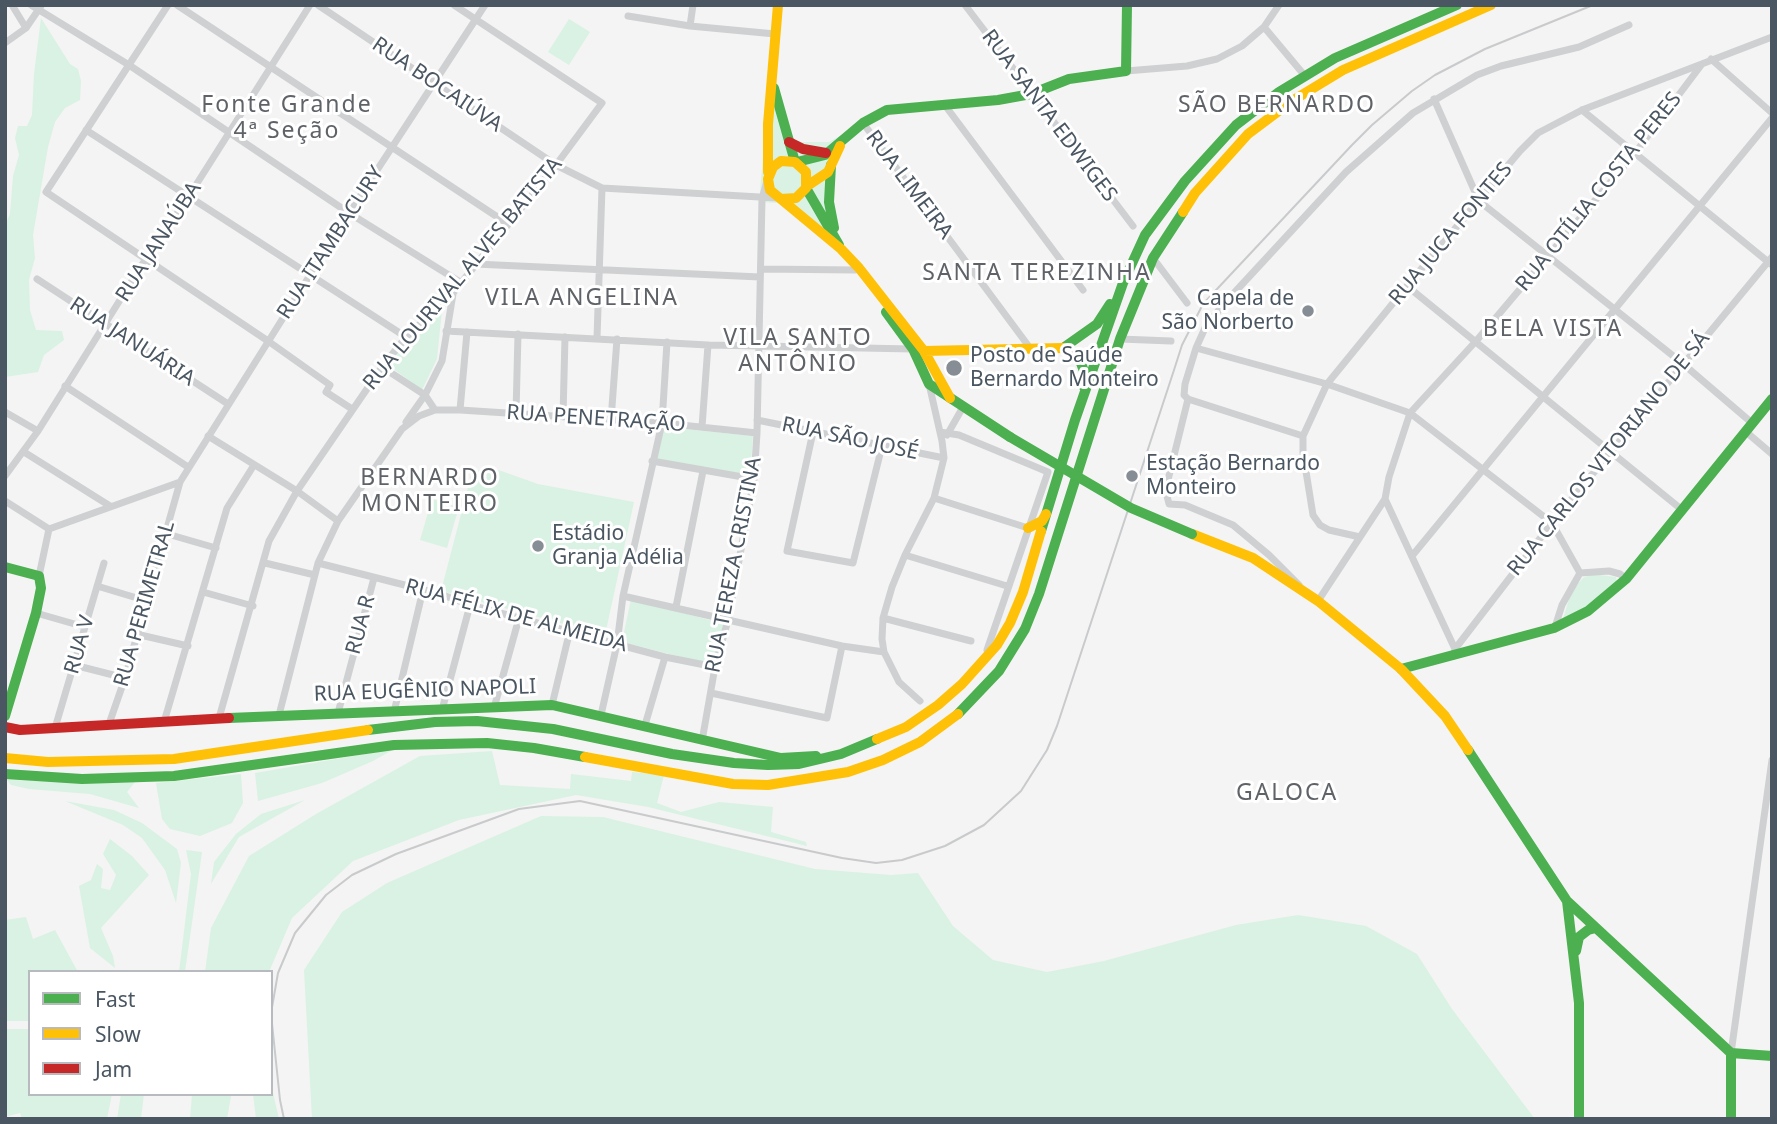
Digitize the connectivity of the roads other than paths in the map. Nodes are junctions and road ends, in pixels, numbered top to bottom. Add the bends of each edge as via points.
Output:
1 (12, 5) edge
2 (168, 5) edge
3 (177, 5) edge
4 (310, 5) edge
5 (318, 5) edge
6 (454, 5) edge
7 (485, 5) edge
8 (693, 5) edge
9 (778, 5) edge
10 (965, 5) edge
11 (1127, 5) edge
12 (1279, 5) edge
13 (1457, 5) edge
14 (1491, 5) edge
15 (37, 6) edge
16 (628, 16) dead end
17 (475, 20) junction
18 (1629, 25) dead end
19 (690, 26) junction
20 (1264, 27) junction
21 (26, 28) junction
22 (775, 34) junction
23 (1772, 37) edge
24 (5, 43) edge
25 (1707, 60) junction
26 (129, 65) junction
27 (271, 68) junction
28 (1126, 71) junction
29 (1305, 76) junction
30 (772, 81) junction
31 (435, 84) junction
32 (1031, 94) junction
33 (1434, 99) junction
34 (944, 104) junction
35 (1582, 110) junction
36 (1772, 113) edge
37 (1772, 118) edge
38 (863, 123) junction
39 (86, 130) junction
40 (229, 132) junction
41 (789, 142) junction
42 (841, 142) junction
43 (393, 149) junction
44 (827, 153) junction
45 (1634, 153) junction
46 (796, 162) junction
47 (556, 165) junction
48 (831, 165) junction
49 (768, 177) junction
50 (807, 187) junction
51 (602, 188) junction
52 (189, 196) junction
53 (762, 199) junction
54 (780, 199) junction
55 (1479, 201) junction
56 (1700, 204) junction
57 (349, 213) junction
58 (508, 224) junction
59 (1133, 226) dead end
60 (835, 236) junction
61 (841, 249) junction
62 (1548, 256) junction
63 (1153, 258) junction
64 (145, 260) junction
65 (1770, 261) edge
66 (475, 264) junction
67 (857, 269) junction
68 (600, 270) junction
69 (760, 273) junction
70 (310, 275) junction
71 (37, 279) dead end
72 (460, 282) junction
73 (1123, 283) junction
74 (1408, 286) junction
75 (1083, 290) dead end
76 (453, 293) junction
77 (1187, 303) dead end
78 (1614, 308) junction
79 (105, 325) junction
80 (446, 331) junction
81 (467, 332) junction
82 (518, 334) junction
83 (406, 337) junction
84 (565, 337) junction
85 (597, 338) junction
86 (1120, 339) junction
87 (617, 340) junction
88 (268, 341) junction
89 (1171, 341) dead end
90 (1477, 341) junction
91 (667, 342) junction
92 (708, 345) junction
93 (760, 345) junction
94 (1030, 348) junction
95 (1063, 348) junction
96 (1196, 348) junction
97 (913, 349) junction
98 (924, 351) junction
99 (1682, 363) junction
100 (382, 367) junction
101 (929, 384) junction
102 (1327, 384) junction
103 (65, 386) junction
104 (425, 394) junction
105 (1542, 396) junction
106 (950, 398) junction
107 (1188, 399) junction
108 (1772, 399) edge
109 (1083, 400) junction
110 (228, 404) junction
111 (963, 407) junction
112 (352, 409) junction
113 (435, 410) junction
114 (460, 410) junction
115 (5, 412) edge
116 (1410, 413) junction
117 (516, 414) junction
118 (563, 417) junction
119 (757, 420) junction
120 (611, 421) junction
121 (662, 423) junction
122 (702, 427) junction
123 (1748, 427) junction
124 (402, 429) junction
125 (38, 431) junction
126 (813, 432) junction
127 (944, 432) junction
128 (757, 433) junction
129 (208, 436) junction
130 (1303, 436) junction
131 (882, 446) junction
132 (1612, 451) junction
133 (24, 452) junction
134 (1772, 454) edge
135 (944, 458) junction
136 (652, 461) junction
137 (254, 465) junction
138 (188, 467) junction
139 (1483, 469) junction
140 (703, 471) junction
141 (5, 476) edge
142 (754, 479) junction
143 (180, 482) junction
144 (297, 491) junction
145 (934, 498) junction
146 (1385, 499) junction
147 (5, 501) edge
148 (1052, 505) junction
149 (110, 506) junction
150 (1681, 509) junction
151 (338, 521) junction
152 (1552, 523) junction
153 (1028, 528) junction
154 (49, 529) junction
155 (164, 533) junction
156 (1360, 537) junction
157 (216, 548) junction
158 (905, 555) junction
159 (1412, 556) junction
160 (104, 563) dead end
161 (265, 563) junction
162 (318, 563) junction
163 (5, 567) edge
164 (1580, 573) junction
165 (315, 575) junction
166 (39, 576) junction
167 (374, 578) junction
168 (1626, 579) junction
169 (97, 586) junction
170 (1007, 586) junction
171 (423, 590) junction
172 (203, 592) junction
173 (623, 596) junction
174 (1313, 598) junction
175 (147, 601) junction
176 (470, 605) junction
177 (253, 606) junction
178 (676, 607) junction
179 (36, 613) junction
180 (519, 618) junction
181 (883, 618) junction
182 (728, 620) junction
183 (85, 627) junction
184 (1554, 628) junction
185 (570, 630) junction
186 (136, 634) junction
187 (971, 641) dead end
188 (617, 644) junction
189 (188, 646) junction
190 (842, 646) junction
191 (884, 652) junction
192 (1454, 652) junction
193 (665, 657) junction
194 (981, 663) junction
195 (74, 665) junction
196 (715, 667) junction
197 (1401, 669) junction
198 (125, 678) junction
199 (711, 693) junction
200 (920, 701) dead end
201 (552, 705) junction
202 (494, 708) junction
203 (442, 710) junction
204 (394, 712) junction
205 (338, 713) junction
206 (601, 715) junction
207 (5, 716) edge
208 (279, 716) junction
209 (219, 718) junction
210 (164, 722) junction
211 (109, 724) junction
212 (645, 725) junction
213 (5, 727) edge
214 (55, 728) junction
215 (702, 741) junction
216 (841, 754) junction
217 (5, 758) edge
218 (1772, 760) edge
219 (5, 774) edge
220 (1567, 901) junction
221 (1596, 928) junction
222 (1574, 959) junction
223 (1731, 1054) junction
224 (1772, 1056) edge
225 (1579, 1119) edge
226 (1731, 1119) edge

1 - 21 street
2 - 26 street
3 - 27 street
4 - 27 street, RUA JANAÚBA
5 - 31 street, RUA BOCAIÚVA
6 - 17 street
7 - 17 street, RUA ITAMBACURY
8 - 19 street
9 - 22 main road
10 - 32 street, RUA SANTA EDWIGES
11 - 28 main road
12 - 20 street
13 - 29 main road via 1335,58
14 - 63 main road via 1343,69 1292,101 1248,134 1195,193
15 - 21 street
15 - 26 street
16 - 19 street
17 - 31 street, RUA ITAMBACURY
17 - 47 street, RUA LOURIVAL ALVES BATISTA via 602,103
18 - 33 street via 1579,47 1500,66
19 - 22 street
20 - 28 street via 1217,59
20 - 29 street
21 - 24 street
22 - 30 main road
23 - 25 street, RUA JUCA FONTES
25 - 35 street, RUA JUCA FONTES
25 - 36 street
25 - 45 street, RUA OTÍLIA COSTA PERES
26 - 39 street
26 - 40 street
27 - 40 street, RUA JANAÚBA
27 - 43 street
28 - 32 main road via 1069,79
29 - 73 main road via 1236,125 1185,181 1145,235
30 - 41 main road
30 - 49 main road
31 - 43 street, RUA ITAMBACURY
31 - 47 street, RUA BOCAIÚVA
32 - 34 main road
32 - 59 street, RUA SANTA EDWIGES
33 - 55 street
33 - 96 street via 1346,172 1222,306
34 - 38 main road via 887,110
34 - 75 street
35 - 45 street
35 - 55 street, RUA JUCA FONTES via 1538,133
37 - 56 street
38 - 42 main road
38 - 94 street, RUA LIMEIRA
39 - 52 street
39 - 64 street via 46,192
40 - 52 street, RUA JANAÚBA
40 - 57 street
41 - 44 main road
41 - 46 main road
42 - 44 main road
42 - 48 main road
43 - 57 street, RUA ITAMBACURY
43 - 58 street
44 - 46 main road
45 - 56 street
45 - 62 street, RUA OTÍLIA COSTA PERES
46 - 49 main road via 778,163
46 - 50 main road via 805,170
47 - 51 street, RUA BOCAIÚVA
47 - 58 street, RUA LOURIVAL ALVES BATISTA
48 - 50 main road
48 - 60 main road
49 - 53 street, RUA TEREZA CRISTINA
49 - 54 main road via 770,190
50 - 54 main road via 796,198
50 - 60 main road
51 - 53 street
51 - 68 street
52 - 64 street, RUA JANAÚBA
52 - 70 street
53 - 54 street
53 - 69 street, RUA TEREZA CRISTINA
54 - 61 main road
55 - 62 street
55 - 74 street, RUA JUCA FONTES
56 - 65 street
56 - 78 street
57 - 70 street, RUA ITAMBACURY
57 - 72 street
58 - 66 street, RUA LOURIVAL ALVES BATISTA
60 - 61 main road
61 - 67 main road
62 - 78 street
62 - 90 street, RUA OTÍLIA COSTA PERES
63 - 77 street
63 - 86 main road
64 - 79 street, RUA JANAÚBA
64 - 88 street
65 - 99 street, RUA CARLOS VITORIANO DE SÁ
66 - 68 street
66 - 72 street, RUA LOURIVAL ALVES BATISTA
67 - 69 street
67 - 97 main road
67 - 98 main road
68 - 69 street
68 - 85 street
69 - 93 street, RUA TEREZA CRISTINA
70 - 83 street
70 - 88 street, RUA ITAMBACURY
71 - 79 street, RUA JANUÁRIA
72 - 76 street, RUA LOURIVAL ALVES BATISTA
73 - 95 main road via 1097,324
73 - 109 main road
74 - 90 street
74 - 102 street, RUA JUCA FONTES
76 - 80 street
76 - 83 street, RUA LOURIVAL ALVES BATISTA
78 - 99 street
78 - 105 street
79 - 103 street, RUA JANAÚBA
79 - 110 street, RUA JANUÁRIA
80 - 81 street
80 - 104 street via 442,361
81 - 82 street
81 - 114 street
82 - 84 street
82 - 117 street
83 - 100 street, RUA LOURIVAL ALVES BATISTA
84 - 85 street
84 - 118 street
85 - 87 street
86 - 89 street
86 - 219 main road via 1025,629 999,671 953,719 883,760 848,772 768,785 487,743 394,745 174,776 82,779
87 - 91 street
87 - 120 street
88 - 110 street, RUA ITAMBACURY
88 - 112 street via 330,385 326,392
90 - 105 street
90 - 116 street, RUA OTÍLIA COSTA PERES
91 - 92 street
91 - 121 street
92 - 93 street
92 - 122 street
93 - 97 street
93 - 119 street, RUA TEREZA CRISTINA
94 - 95 main road
94 - 98 main road
95 - 109 main road via 1079,358 1084,371
96 - 102 street
96 - 107 street via 1185,384
97 - 101 main road
98 - 106 main road
99 - 123 street
99 - 132 street, RUA CARLOS VITORIANO DE SÁ
100 - 104 street
100 - 112 street, RUA LOURIVAL ALVES BATISTA
101 - 106 main road
101 - 127 street
102 - 116 street
102 - 130 street, RUA JUCA FONTES
103 - 125 street, RUA JANAÚBA
103 - 138 street
104 - 113 street
104 - 124 street
105 - 132 street
105 - 139 street
106 - 111 main road
107 - 130 street
107 - 174 street via 1167,484 1169,504 1185,505 1233,525
108 - 123 main road
109 - 148 main road
110 - 129 street, RUA ITAMBACURY
111 - 127 street
111 - 174 main road, bridge via 1131,509 1253,558
112 - 144 street, RUA LOURIVAL ALVES BATISTA
113 - 114 street, RUA PENETRAÇÃO
113 - 124 street
114 - 117 street, RUA PENETRAÇÃO
115 - 125 street
116 - 139 street
116 - 146 street, RUA OTÍLIA COSTA PERES
117 - 118 street, RUA PENETRAÇÃO
118 - 120 street, RUA PENETRAÇÃO
119 - 126 street, RUA SÃO JOSÉ
119 - 128 street, RUA TEREZA CRISTINA
120 - 121 street, RUA PENETRAÇÃO
121 - 122 street, RUA PENETRAÇÃO
121 - 136 street
122 - 128 street, RUA PENETRAÇÃO
123 - 134 street
123 - 150 main road
124 - 151 street
125 - 133 street, RUA JANAÚBA
126 - 131 street, RUA SÃO JOSÉ
126 - 131 street via 786,551 853,563
127 - 135 street
127 - 153 street via 1048,472
128 - 142 street, RUA TEREZA CRISTINA
129 - 137 street
129 - 138 street, RUA ITAMBACURY
130 - 156 street, RUA JUCA FONTES via 1313,515 1329,530
131 - 135 street, RUA SÃO JOSÉ
132 - 150 street
132 - 152 street, RUA CARLOS VITORIANO DE SÁ
133 - 141 street, RUA JANAÚBA
133 - 149 street
135 - 145 street
136 - 140 street
136 - 173 street
137 - 144 street
137 - 157 street via 227,508
138 - 143 street, RUA ITAMBACURY
139 - 152 street
139 - 159 street
140 - 142 street
140 - 178 street
142 - 182 street, RUA TEREZA CRISTINA
143 - 149 street
143 - 155 street, RUA PERIMETRAL
144 - 151 street
144 - 161 street, RUA LOURIVAL ALVES BATISTA via 269,541
145 - 153 street
145 - 158 street
146 - 156 street, RUA OTÍLIA COSTA PERES
146 - 159 street
147 - 154 street
148 - 153 main road via 1042,521
148 - 194 main road via 1010,623
149 - 154 street
150 - 168 main road
151 - 162 street
152 - 164 street
152 - 192 street, RUA CARLOS VITORIANO DE SÁ
153 - 170 street
154 - 166 street
155 - 157 street
155 - 175 street, RUA PERIMETRAL
156 - 174 street, RUA OTÍLIA COSTA PERES
157 - 172 street
158 - 170 street
158 - 181 street
159 - 192 street
160 - 169 street, RUA V
161 - 165 street
161 - 177 street, RUA LOURIVAL ALVES BATISTA
162 - 165 street
162 - 167 street, RUA FÉLIX DE ALMEIDA
163 - 166 main road
164 - 168 street via 1609,571
164 - 184 street
165 - 208 street
166 - 179 main road
167 - 171 street, RUA FÉLIX DE ALMEIDA
167 - 205 street, RUA R
168 - 184 main road via 1588,611
169 - 175 street
169 - 183 street, RUA V
170 - 194 street
171 - 176 street, RUA FÉLIX DE ALMEIDA
171 - 204 street
172 - 177 street
172 - 189 street
173 - 178 street
173 - 188 street
174 - 197 main road
175 - 186 street, RUA PERIMETRAL
176 - 180 street, RUA FÉLIX DE ALMEIDA
176 - 203 street
177 - 209 street, RUA LOURIVAL ALVES BATISTA
178 - 182 street
179 - 183 street
179 - 207 main road
180 - 185 street, RUA FÉLIX DE ALMEIDA
180 - 202 street
181 - 187 street
181 - 191 street
182 - 190 street
182 - 196 street, RUA TEREZA CRISTINA
183 - 195 street, RUA V
184 - 192 main road
185 - 188 street, RUA FÉLIX DE ALMEIDA
185 - 201 street
186 - 189 street
186 - 198 street, RUA PERIMETRAL
188 - 193 street, RUA FÉLIX DE ALMEIDA
188 - 206 street
189 - 210 street
190 - 191 street
190 - 199 street via 827,718
191 - 200 street via 899,682
192 - 197 main road
193 - 196 street, RUA FÉLIX DE ALMEIDA
193 - 212 street
194 - 216 main road via 938,705 906,727
195 - 198 street
195 - 214 street, RUA V
196 - 199 street, RUA TEREZA CRISTINA
197 - 220 main road via 1445,716
198 - 211 street, RUA PERIMETRAL
199 - 215 street, RUA TEREZA CRISTINA
201 - 202 main road, RUA EUGÊNIO NAPOLI
201 - 206 main road, RUA EUGÊNIO NAPOLI
202 - 203 main road, RUA EUGÊNIO NAPOLI
203 - 204 main road, RUA EUGÊNIO NAPOLI
204 - 205 main road, RUA EUGÊNIO NAPOLI
205 - 208 main road, RUA EUGÊNIO NAPOLI
206 - 212 main road, RUA EUGÊNIO NAPOLI
208 - 209 main road, RUA EUGÊNIO NAPOLI
209 - 210 main road, RUA EUGÊNIO NAPOLI
210 - 211 main road, RUA EUGÊNIO NAPOLI
211 - 214 main road, RUA EUGÊNIO NAPOLI
212 - 215 main road, RUA EUGÊNIO NAPOLI
213 - 214 main road, RUA EUGÊNIO NAPOLI
215 - 216 main road, RUA EUGÊNIO NAPOLI via 781,758
216 - 217 main road via 799,764 734,763 553,729 477,721 364,730 174,759 48,762
218 - 223 street
220 - 221 main road
220 - 222 main road
221 - 222 main road via 1579,937
221 - 223 main road
222 - 225 main road via 1579,1003
223 - 224 main road
223 - 226 main road

